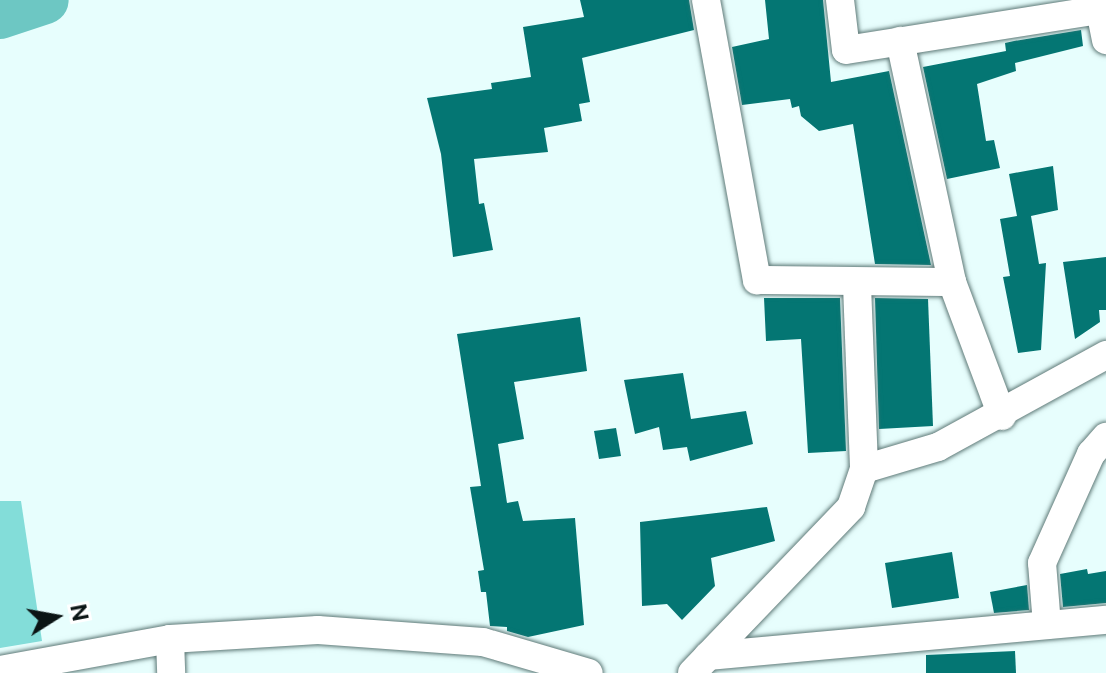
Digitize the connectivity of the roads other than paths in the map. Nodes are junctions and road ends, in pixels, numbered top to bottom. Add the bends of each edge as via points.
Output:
1 (706, 0) edge
2 (840, 0) edge
3 (1102, 6) edge
4 (1106, 40) edge
5 (900, 41) junction
6 (952, 282) junction
7 (857, 285) junction
8 (1106, 355) edge
9 (1002, 416) junction
10 (1106, 437) edge
11 (864, 469) junction
12 (1106, 620) edge
13 (1047, 625) junction
14 (170, 639) junction
15 (797, 662) edge
16 (700, 665) edge
17 (0, 670) edge
18 (171, 673) edge
19 (589, 673) edge

1 - 7 street via 757,280
2 - 5 street via 846,50
3 - 4 street
3 - 5 street
5 - 6 street
6 - 7 street
6 - 9 street
7 - 11 street
8 - 9 street
9 - 11 street via 938,447
10 - 13 street via 1091,454 1042,563
11 - 16 street via 851,507
12 - 13 street
13 - 15 street
14 - 17 street
14 - 18 street
14 - 19 street via 318,630 483,642
15 - 16 street

